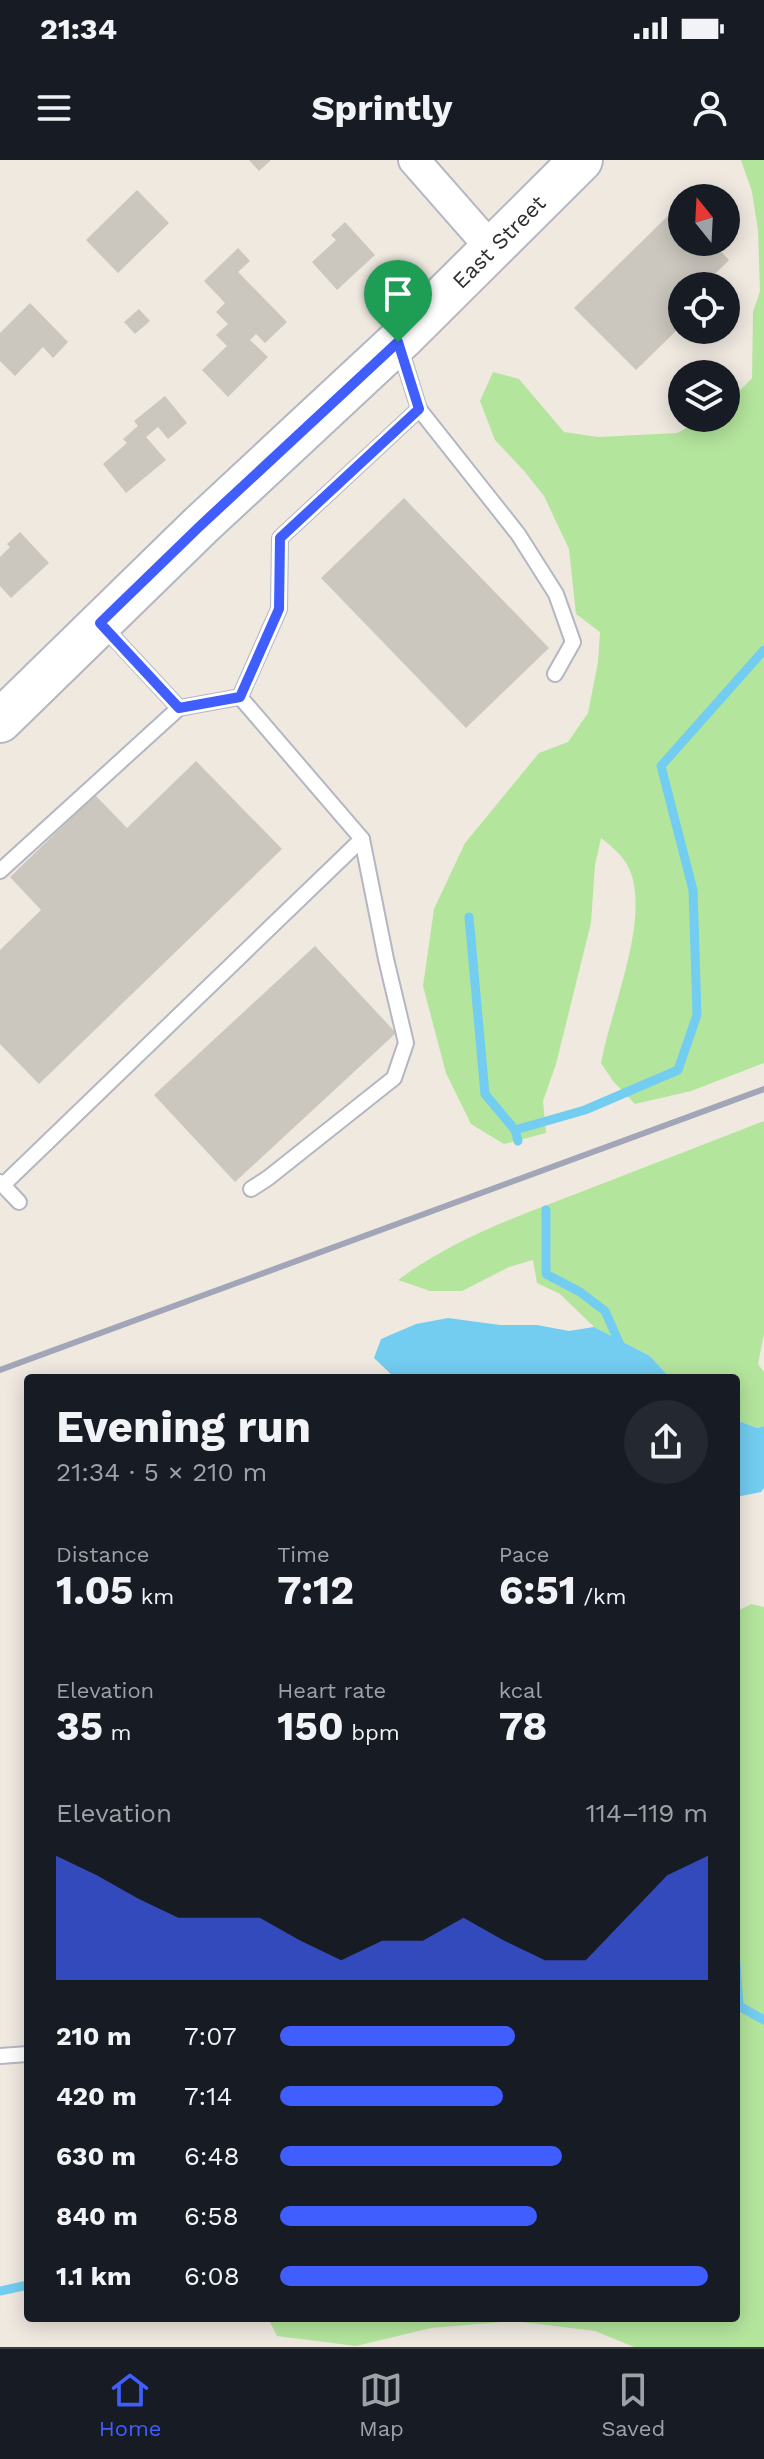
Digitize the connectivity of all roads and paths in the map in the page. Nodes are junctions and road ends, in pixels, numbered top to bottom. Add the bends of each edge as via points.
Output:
1 (414, 160) edge
2 (581, 160) edge
3 (492, 249) junction
4 (398, 342) junction
5 (419, 409) junction
6 (100, 623) junction
7 (555, 674) dead end
8 (240, 697) junction
9 (179, 708) junction
10 (0, 721) edge
11 (362, 839) junction
12 (0, 871) edge
13 (2, 1183) edge
14 (251, 1189) dead end
15 (19, 1202) dead end
16 (24, 2054) edge
17 (0, 2056) edge

1 - 3 street
2 - 3 main road, East Street
3 - 4 main road, East Street
4 - 5 lane
4 - 6 main road, East Street
5 - 7 lane via 518,534 556,594 573,642
5 - 8 lane via 280,538 279,609
6 - 9 lane
6 - 10 main road, East Street
8 - 9 lane
8 - 11 lane
9 - 12 lane
11 - 13 lane
11 - 14 lane via 406,1043 394,1078
13 - 15 lane
16 - 17 lane

